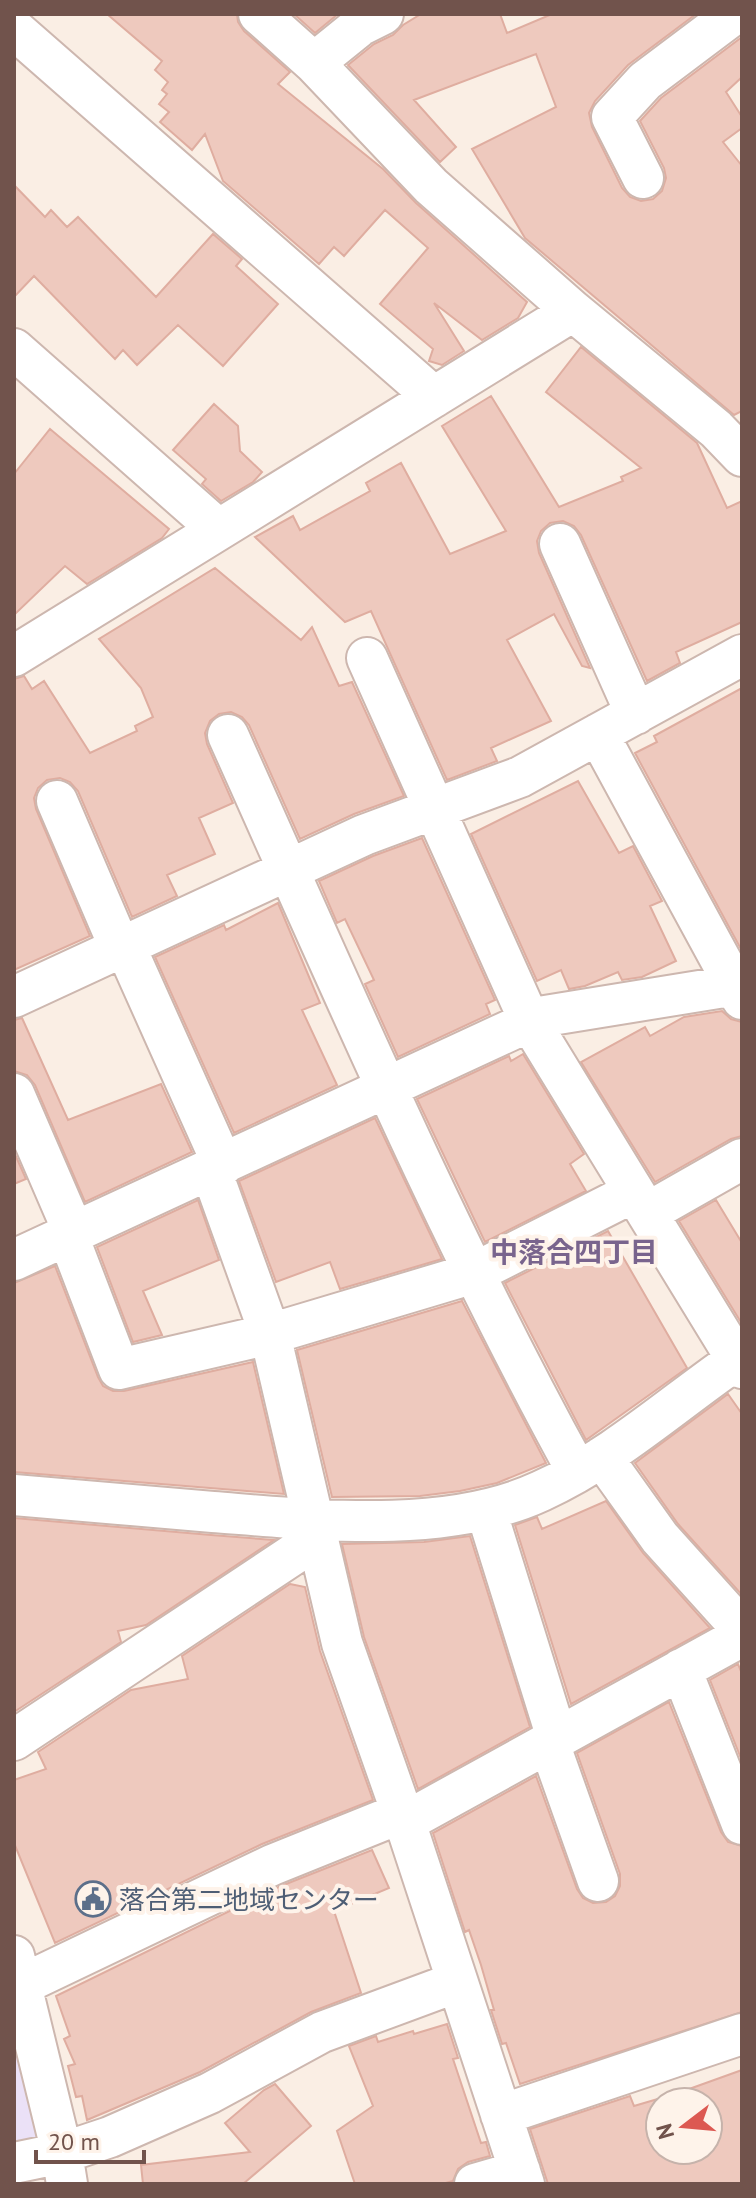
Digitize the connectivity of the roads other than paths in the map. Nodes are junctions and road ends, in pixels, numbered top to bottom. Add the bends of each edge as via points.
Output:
1 (259, 14) edge
2 (383, 14) edge
3 (734, 14) edge
4 (14, 29) edge
5 (314, 63) junction
6 (643, 178) dead end
7 (573, 311) junction
8 (14, 349) edge
9 (434, 397) junction
10 (742, 456) edge
11 (218, 529) junction
12 (560, 544) dead end
13 (742, 655) edge
14 (14, 656) edge
15 (367, 658) dead end
16 (636, 714) junction
17 (598, 734) junction
18 (228, 735) dead end
19 (57, 801) dead end
20 (436, 809) junction
21 (288, 869) junction
22 (122, 947) junction
23 (739, 985) edge
24 (14, 997) edge
25 (530, 1022) junction
26 (388, 1089) junction
27 (14, 1094) edge
28 (742, 1159) edge
29 (217, 1167) junction
30 (640, 1202) junction
31 (71, 1234) junction
32 (14, 1260) edge
33 (474, 1273) junction
34 (270, 1334) junction
35 (740, 1361) edge
36 (589, 1464) junction
37 (14, 1495) edge
38 (486, 1510) junction
39 (317, 1529) junction
40 (742, 1629) edge
41 (742, 1636) edge
42 (681, 1669) junction
43 (14, 1740) edge
44 (553, 1740) junction
45 (403, 1818) junction
46 (742, 1824) edge
47 (598, 1881) dead end
48 (18, 1971) edge
49 (457, 1982) junction
50 (742, 2034) edge
51 (501, 2115) junction
52 (14, 2163) edge
53 (65, 2168) edge
54 (522, 2178) edge
55 (475, 2184) edge

1 - 5 street
2 - 5 street
3 - 6 street via 645,81 612,117
4 - 9 street
5 - 7 street via 431,186
7 - 9 street
7 - 10 street
8 - 11 street
9 - 11 street
11 - 14 street
12 - 16 street
13 - 16 street
15 - 20 street
16 - 17 street
17 - 20 street via 520,777
17 - 23 street
18 - 21 street
19 - 22 street
20 - 21 street
20 - 25 street
21 - 22 street
21 - 26 street
22 - 24 street
22 - 29 street
23 - 25 street
25 - 26 street
25 - 30 street
26 - 29 street
26 - 33 street
27 - 31 street
28 - 30 street
29 - 31 street
29 - 34 street
30 - 33 street
30 - 35 street
31 - 32 street
31 - 34 street via 119,1369
33 - 34 street
33 - 36 street via 522,1372
34 - 39 street
35 - 36 street
36 - 38 street via 541,1491
36 - 40 street
37 - 39 street
38 - 39 street
38 - 44 street
39 - 43 street
39 - 45 street via 342,1643
41 - 42 street
42 - 44 street
42 - 46 street
44 - 45 street
44 - 47 street
45 - 48 street via 272,1865
45 - 49 street
48 - 53 street
49 - 51 street
49 - 53 street via 322,2032 210,2093 110,2137
50 - 51 street
51 - 54 street
52 - 53 street
54 - 55 street

